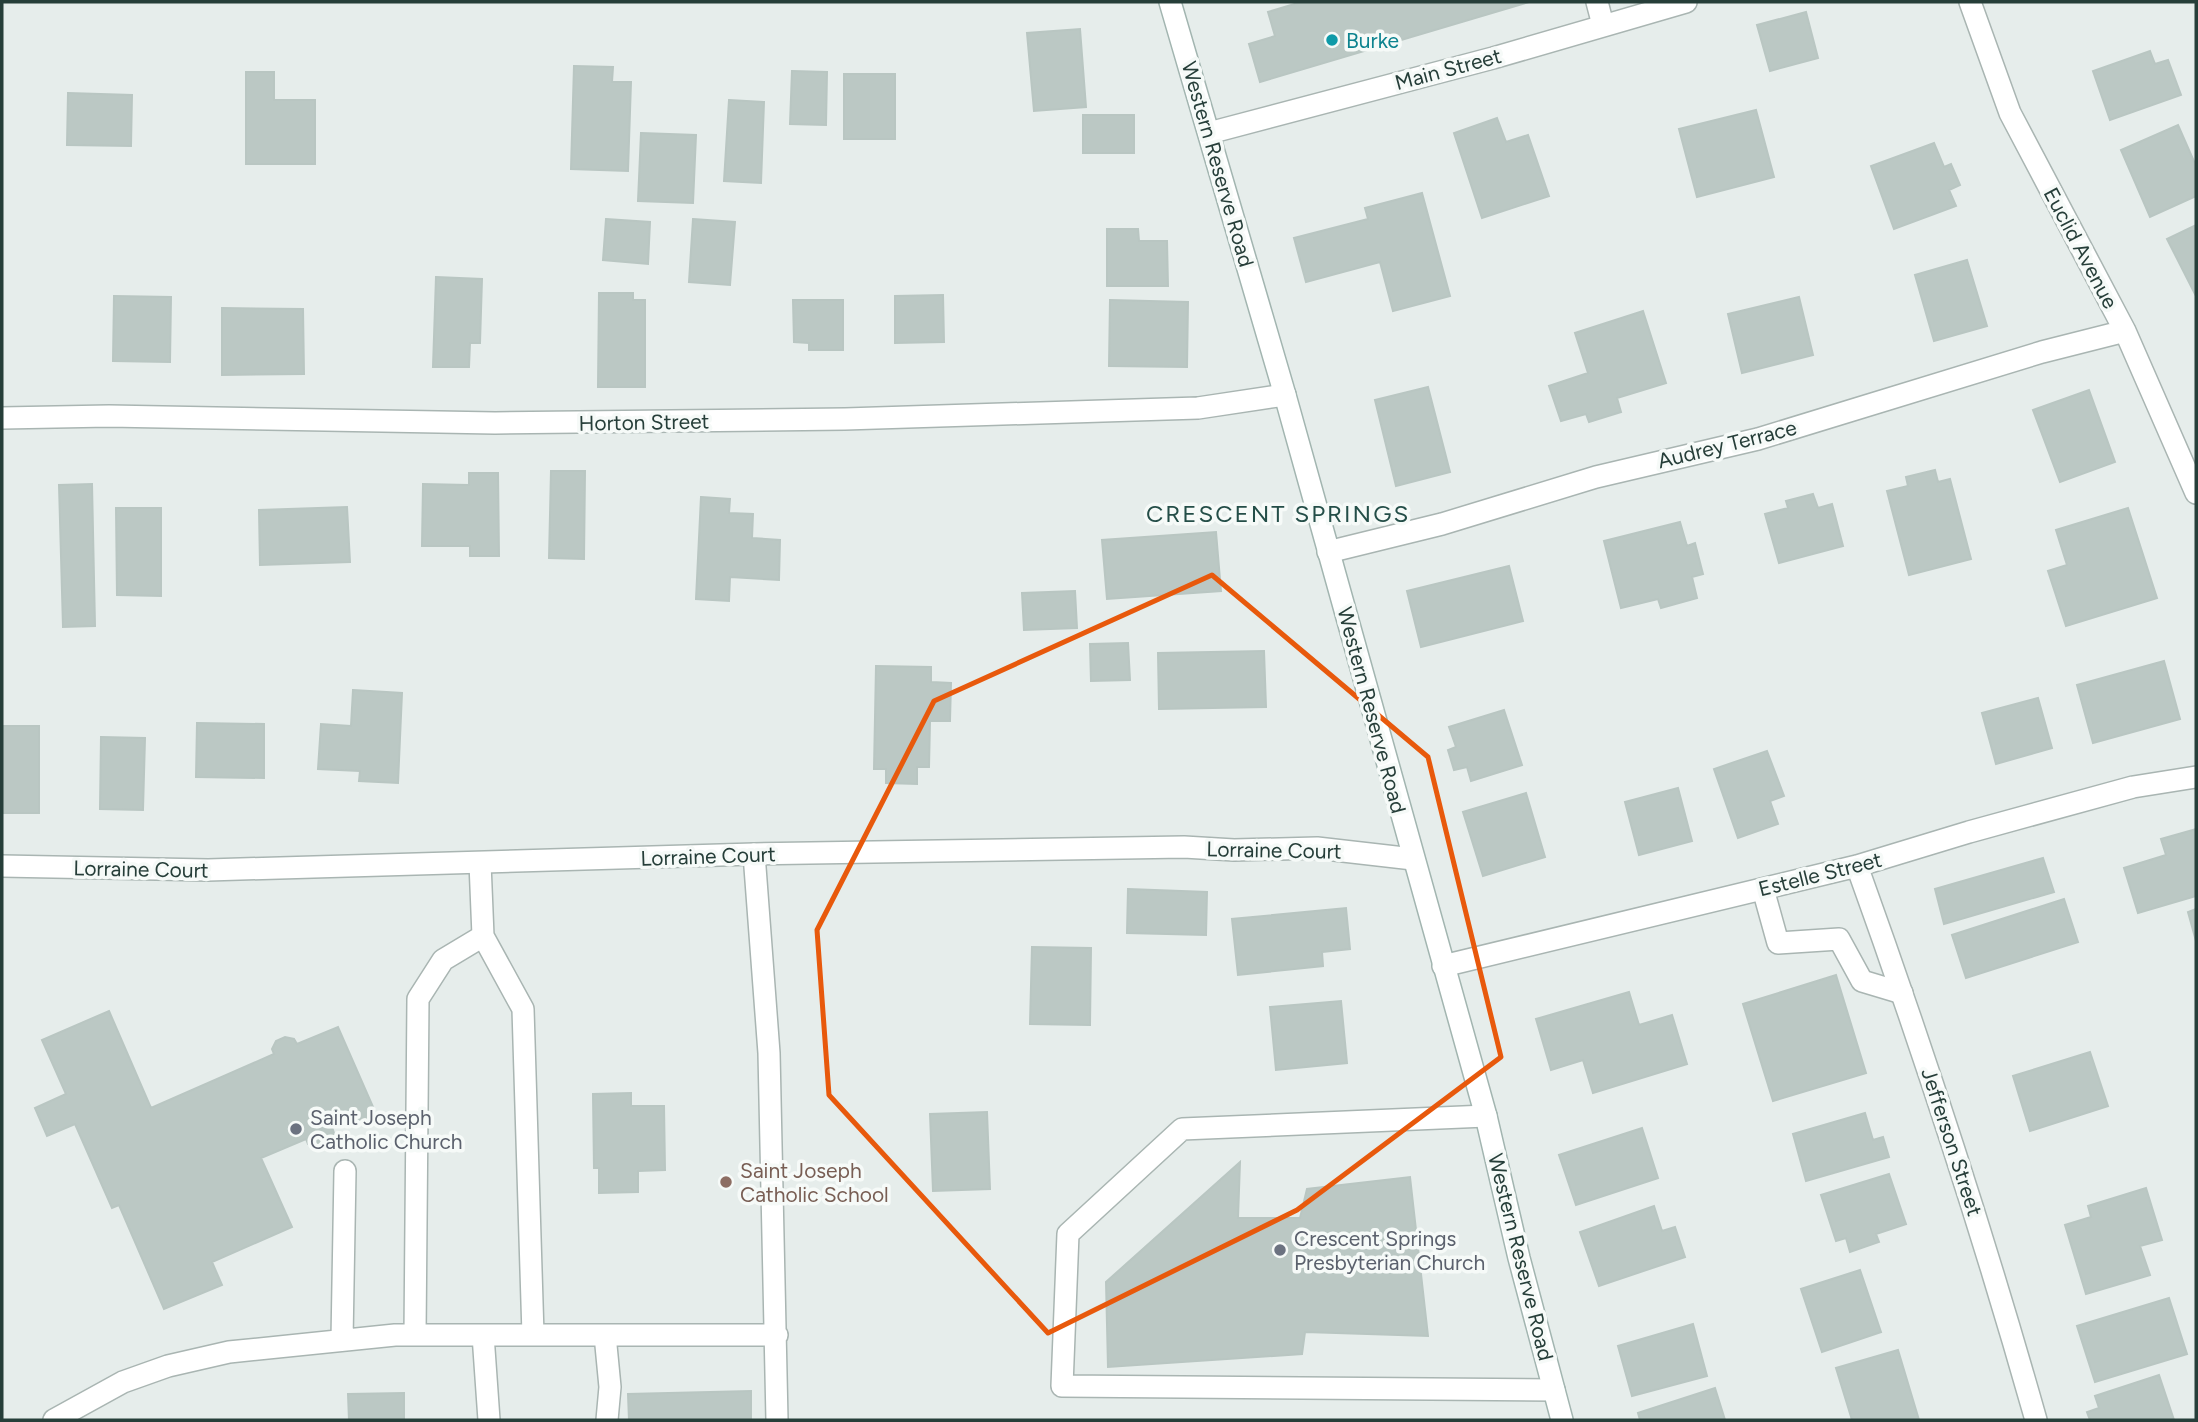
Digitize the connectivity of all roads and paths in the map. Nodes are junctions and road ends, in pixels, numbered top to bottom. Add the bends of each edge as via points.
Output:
1 (1170, 2) edge
2 (1597, 2) edge
3 (1686, 2) edge
4 (1970, 2) edge
5 (1603, 25) junction
6 (1209, 133) junction
7 (2125, 331) junction
8 (1285, 395) junction
9 (2, 418) edge
10 (2196, 493) edge
11 (1328, 552) junction
12 (2196, 777) edge
13 (754, 854) junction
14 (1413, 859) junction
15 (480, 863) junction
16 (2, 866) edge
17 (1857, 866) junction
18 (1763, 889) junction
19 (484, 936) junction
20 (1443, 966) junction
21 (1902, 993) junction
22 (1486, 1116) junction
23 (345, 1171) dead end
24 (415, 1335) junction
25 (483, 1335) junction
26 (533, 1335) junction
27 (605, 1335) junction
28 (777, 1335) junction
29 (342, 1340) junction
30 (1554, 1390) junction
31 (54, 1420) edge
32 (489, 1420) edge
33 (607, 1420) edge
34 (777, 1420) edge
35 (1562, 1420) edge
36 (2036, 1420) edge

1 - 6 street, Western Reserve Road
2 - 5 street
3 - 5 street, Main Street
4 - 7 street, Euclid Avenue via 2011,113
5 - 6 street, Main Street
6 - 8 street, Western Reserve Road
7 - 10 street, Euclid Avenue
7 - 11 street, Audrey Terrace via 1758,439 1596,477 1442,524
8 - 9 street, Horton Street via 1198,408 845,419 495,424
8 - 11 street, Western Reserve Road
11 - 14 street, Western Reserve Road
12 - 17 street, Estelle Street via 2133,787
13 - 14 street, Lorraine Court via 1317,848
13 - 15 street, Lorraine Court
13 - 28 street via 769,1053
14 - 20 street, Western Reserve Road
15 - 16 street, Lorraine Court via 208,870
15 - 19 street
17 - 18 street, Estelle Street
17 - 21 street, Jefferson Street
18 - 20 street, Estelle Street
18 - 21 street via 1778,943 1839,939 1862,981
19 - 24 street via 443,960 418,999
19 - 26 street via 523,1009
20 - 22 street, Western Reserve Road
21 - 36 street, Jefferson Street via 1970,1196
22 - 30 street, Western Reserve Road
22 - 30 street via 1182,1129 1068,1234 1062,1387
23 - 29 street
24 - 25 street
24 - 29 street
25 - 26 street
25 - 32 street
26 - 27 street
27 - 28 street
27 - 33 street via 610,1387
28 - 34 street
29 - 31 street via 229,1352 168,1366 123,1382
30 - 35 street, Western Reserve Road

